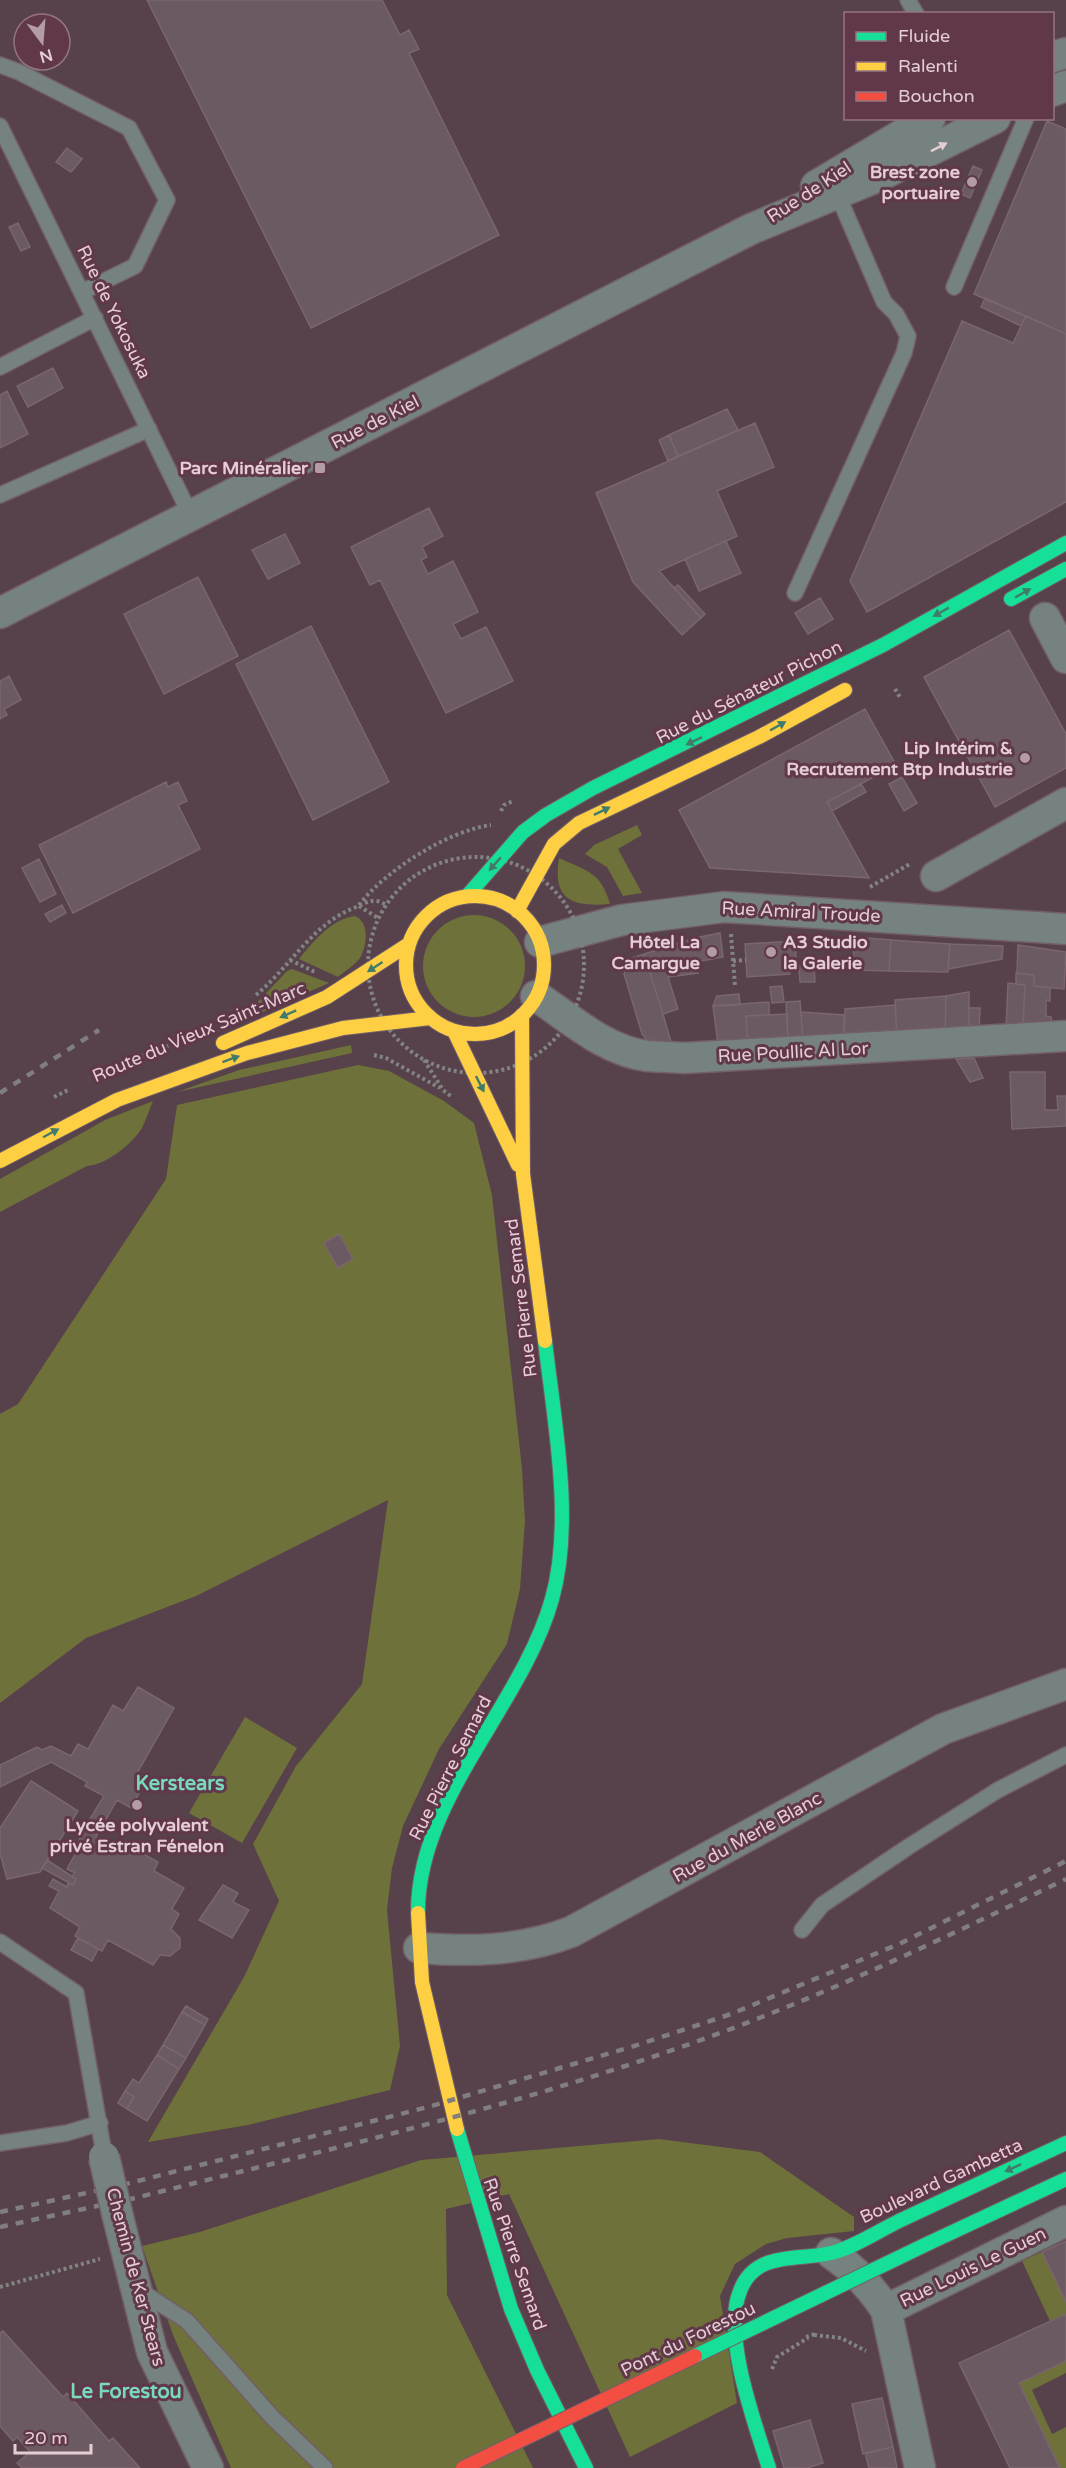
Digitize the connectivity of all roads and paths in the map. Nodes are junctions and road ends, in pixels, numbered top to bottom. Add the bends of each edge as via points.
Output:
1 (0, 65) edge
2 (927, 120) edge
3 (1025, 120) edge
4 (984, 121) edge
5 (0, 126) edge
6 (837, 193) junction
7 (750, 229) junction
8 (954, 287) dead end
9 (82, 292) junction
10 (95, 318) junction
11 (0, 367) edge
12 (149, 429) junction
13 (0, 495) edge
14 (192, 516) junction
15 (1066, 543) edge
16 (1066, 569) edge
17 (795, 593) dead end
18 (994, 609) dead end
19 (0, 613) edge
20 (1045, 618) dead end
21 (1066, 658) edge
22 (861, 681) dead end
23 (895, 689) dead end
24 (901, 699) dead end
25 (1066, 803) edge
26 (494, 825) dead end
27 (936, 876) joint
28 (864, 891) dead end
29 (468, 897) junction
30 (386, 905) dead end
31 (358, 906) junction
32 (518, 911) junction
33 (378, 918) dead end
34 (1066, 929) edge
35 (730, 934) dead end
36 (540, 942) junction
37 (409, 944) junction
38 (746, 960) dead end
39 (733, 961) junction
40 (735, 986) dead end
41 (251, 1000) dead end
42 (529, 1005) junction
43 (430, 1018) junction
44 (204, 1030) dead end
45 (454, 1031) junction
46 (1066, 1036) edge
47 (210, 1048) dead end
48 (371, 1054) dead end
49 (424, 1060) dead end
50 (99, 1074) dead end
51 (134, 1079) dead end
52 (69, 1089) dead end
53 (443, 1089) junction
54 (49, 1100) dead end
55 (459, 1104) dead end
56 (65, 1111) dead end
57 (46, 1121) dead end
58 (0, 1146) edge
59 (0, 1161) edge
60 (523, 1178) junction
61 (1066, 1684) edge
62 (1066, 1755) edge
63 (802, 1930) dead end
64 (0, 1942) edge
65 (419, 1948) junction
66 (0, 2143) edge
67 (102, 2143) junction
68 (1066, 2143) edge
69 (1066, 2179) edge
70 (1066, 2221) edge
71 (127, 2252) junction
72 (831, 2253) junction
73 (0, 2287) edge
74 (136, 2288) junction
75 (886, 2310) junction
76 (898, 2365) junction
77 (751, 2406) junction
78 (208, 2468) edge
79 (325, 2468) edge
80 (463, 2468) edge
81 (586, 2468) edge
82 (768, 2468) edge
83 (920, 2468) edge

1 - 9 lane via 129,128 167,200 135,266
2 - 7 street, Rue de Kiel
3 - 8 lane
6 -> 4 street, Rue de Kiel via 912,161
5 - 9 lane, Rue de Yokosuka
6 - 7 street, Rue de Kiel
6 - 17 lane via 884,302 908,336 904,353
7 - 14 street, Rue de Kiel
9 - 10 lane, Rue de Yokosuka
10 - 11 lane
10 - 12 lane, Rue de Yokosuka
12 - 13 lane
12 - 14 lane, Rue de Yokosuka
14 - 19 street, Rue de Kiel
15 -> 29 main road, Rue du Sénateur Pichon via 842,666 546,815 523,832
18 -> 16 main road
20 - 21 street
32 -> 22 main road via 554,844 579,823 759,737
23 - 24 path
25 - 27 street
26 - 31 path via 482,826 423,853 372,888
27 - 28 path via 915,862
29 - 32 main road via 494,900
29 - 37 main road via 439,906 427,915
30 - 31 path via 379,901
31 - 33 path
31 - 41 path via 325,923
32 - 36 main road
34 - 36 street, Rue Amiral Troude via 724,907 622,920
35 - 39 path
36 - 42 main road via 544,969
37 - 43 main road via 406,977 411,992
37 -> 47 main road, Route du Vieux Saint-Marc via 327,997
38 - 39 path
39 - 40 path
42 - 45 main road via 512,1023 487,1033
42 - 46 street, Rue Poullic Al Lor via 621,1050 645,1056 694,1057
42 - 60 main road, Rue Pierre Semard
43 - 45 main road
59 -> 43 main road, Route du Vieux Saint-Marc via 117,1100 248,1053 343,1028
44 - 50 path
45 -> 60 main road, Rue Pierre Semard
48 - 53 path
49 - 53 path
51 - 56 main road, Route du Vieux Saint-Marc
52 - 54 path
53 - 55 path
57 - 58 main road
60 - 65 main road, Rue Pierre Semard via 543,1309 562,1509 560,1561 553,1604 531,1656 432,1836 419,1899
61 - 65 street, Rue du Merle Blanc via 943,1729 571,1932 544,1942 486,1951
62 - 63 lane via 998,1790 908,1847 822,1905
64 - 67 lane via 76,1993
65 - 81 main road, Rue Pierre Semard via 433,2039 493,2257 512,2312
66 - 67 lane via 67,2133
67 - 71 street, Chemin de Ker Stears, bridge
68 -> 72 main road, Boulevard Gambetta
69 - 80 main road, Pont du Forestou, bridge
70 - 75 street, Rue Louis Le Guen
71 - 73 path
71 - 74 street, Chemin de Ker Stears
72 - 75 street, Rue Louis Le Guen via 860,2278
72 - 77 main road via 795,2255 763,2266 739,2290 735,2308 741,2371
74 - 78 street, Chemin de Ker Stears via 152,2352
74 - 79 lane via 188,2321 272,2416
75 - 76 street
76 - 77 path via 841,2338 815,2334 777,2357
76 - 83 street
77 - 82 main road

